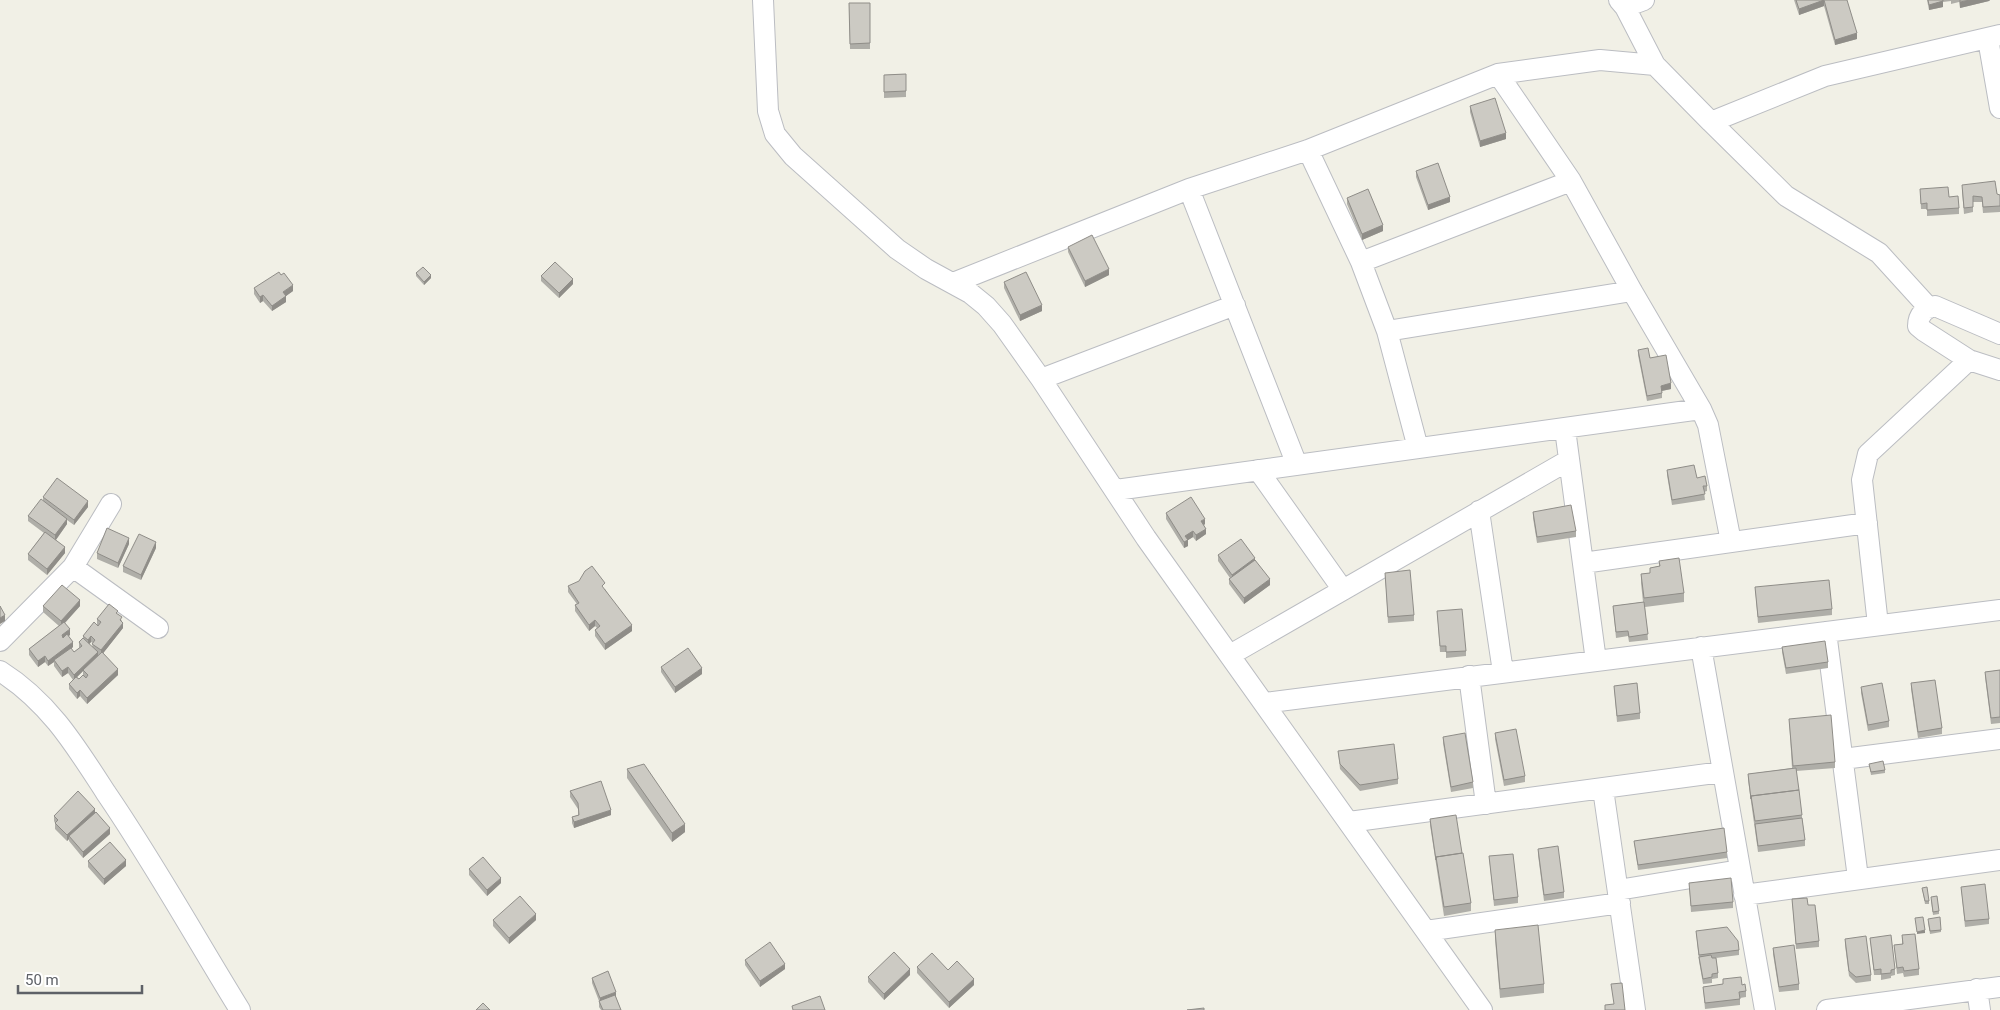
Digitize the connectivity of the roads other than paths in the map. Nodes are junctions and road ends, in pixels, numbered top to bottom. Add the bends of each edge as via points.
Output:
1 (763, 0) edge
2 (1644, 0) edge
3 (1621, 4) edge
4 (1994, 37) edge
5 (1655, 65) junction
6 (1498, 74) junction
7 (2000, 108) edge
8 (1711, 122) junction
9 (1308, 150) junction
10 (1571, 181) junction
11 (1189, 189) junction
12 (1361, 262) junction
13 (953, 283) junction
14 (1632, 292) junction
15 (1235, 305) junction
16 (1929, 308) junction
17 (1387, 331) junction
18 (2000, 334) edge
19 (1969, 360) junction
20 (2000, 370) edge
21 (1041, 379) junction
22 (1701, 409) junction
23 (1565, 429) junction
24 (1418, 448) junction
25 (1569, 460) junction
26 (1297, 465) junction
27 (1258, 470) junction
28 (1116, 490) junction
29 (111, 504) dead end
30 (1479, 511) junction
31 (1867, 522) junction
32 (1731, 542) junction
33 (1583, 563) junction
34 (73, 567) junction
35 (1343, 590) junction
36 (2000, 610) edge
37 (1878, 625) junction
38 (158, 628) dead end
39 (1826, 632) junction
40 (0, 641) edge
41 (1701, 647) junction
42 (1230, 655) junction
43 (1596, 661) junction
44 (0, 671) edge
45 (1504, 672) junction
46 (1469, 676) junction
47 (1264, 703) junction
48 (2000, 739) edge
49 (1843, 759) junction
50 (1722, 772) junction
51 (1603, 789) junction
52 (1486, 804) junction
53 (1349, 822) junction
54 (2000, 860) edge
55 (1740, 870) junction
56 (1858, 878) junction
57 (1744, 895) junction
58 (1619, 896) junction
59 (1426, 931) junction
60 (2000, 987) edge
61 (1977, 990) junction
62 (1861, 1008) edge
63 (240, 1010) edge
64 (1482, 1010) edge
65 (1636, 1010) edge
66 (1765, 1010) edge
67 (1827, 1010) edge
68 (1980, 1010) edge

1 - 13 street via 768,111 780,140 793,156 885,239 926,269
2 - 3 street
3 - 5 street
4 - 7 street
4 - 8 street via 1825,76
5 - 6 street via 1600,60
5 - 8 street
6 - 9 street
6 - 10 street
8 - 16 street via 1786,196 1879,253
9 - 11 street
9 - 12 street
10 - 12 street
10 - 14 street
11 - 13 street
11 - 15 street
12 - 17 street
13 - 21 street via 994,314
14 - 17 street
14 - 22 street
15 - 21 street
15 - 26 street
16 - 18 street via 1939,307
16 - 19 street via 1920,317 1918,326
17 - 24 street
19 - 20 street
19 - 31 street via 1868,454 1862,480
21 - 28 street
22 - 23 street
22 - 32 street via 1708,425
23 - 24 street
23 - 25 street
24 - 26 street
25 - 30 street
25 - 33 street
26 - 27 street
27 - 28 street
27 - 35 street
28 - 42 street via 1146,538
29 - 34 street
30 - 35 street
30 - 45 street
31 - 32 street
31 - 37 street
32 - 33 street
33 - 43 street
34 - 38 street
34 - 40 street
35 - 42 street
36 - 37 street
37 - 39 street
39 - 41 street
39 - 49 street
41 - 43 street
41 - 50 street
42 - 47 street
43 - 45 street
44 - 63 street via 37,698 64,729 133,833
45 - 46 street
46 - 47 street
46 - 52 street
47 - 53 street
48 - 49 street
49 - 56 street
50 - 51 street
50 - 55 street
51 - 52 street
51 - 58 street
52 - 53 street
53 - 59 street
54 - 56 street
55 - 57 street
55 - 58 street
56 - 57 street
57 - 66 street
58 - 59 street
58 - 65 street
59 - 64 street
60 - 61 street
61 - 62 street
61 - 68 street
62 - 67 street

